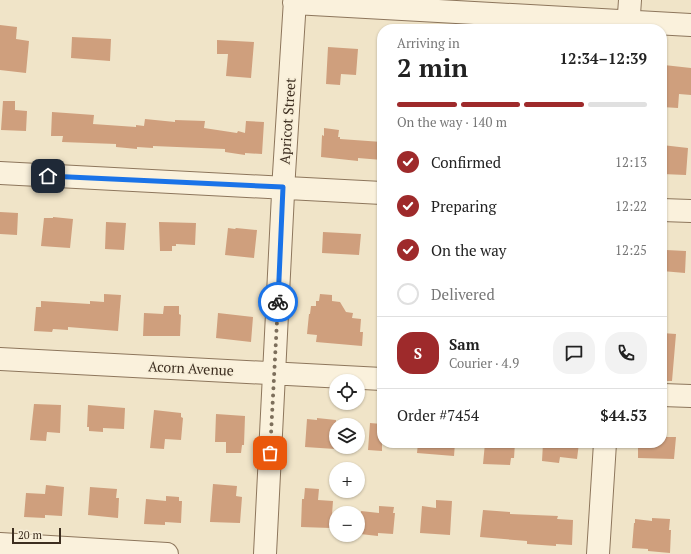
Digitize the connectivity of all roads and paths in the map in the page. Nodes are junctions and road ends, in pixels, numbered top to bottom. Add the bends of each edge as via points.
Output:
1 (630, 0) edge
2 (294, 1) edge
3 (614, 24) edge
4 (628, 24) edge
5 (667, 25) edge
6 (691, 25) edge
7 (0, 173) edge
8 (283, 187) junction
9 (377, 193) edge
10 (667, 210) edge
11 (691, 211) edge
12 (0, 359) edge
13 (275, 373) junction
14 (377, 379) edge
15 (667, 394) edge
16 (691, 396) edge
17 (605, 448) edge
18 (0, 544) edge
19 (167, 554) edge
20 (265, 554) edge
21 (598, 554) edge

1 - 4 street
2 - 3 street
2 - 8 street, Apricot Street
5 - 6 street
7 - 8 street
8 - 9 street
8 - 13 street, Apricot Street
10 - 11 street
12 - 13 street, Acorn Avenue
13 - 14 street, Acorn Avenue
13 - 20 street, Apricot Street
15 - 16 street
17 - 21 street
18 - 19 street

